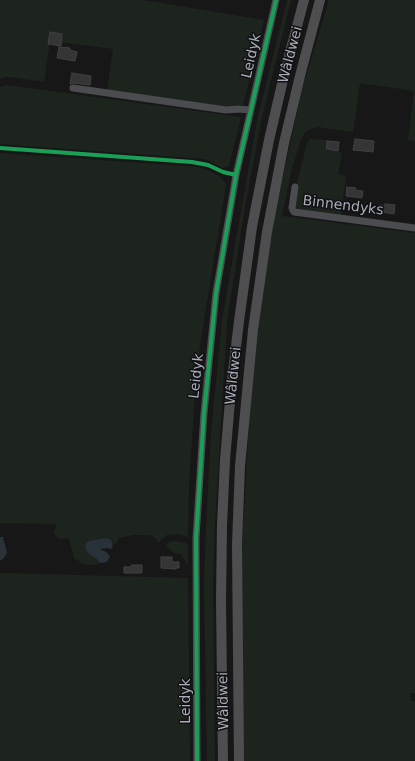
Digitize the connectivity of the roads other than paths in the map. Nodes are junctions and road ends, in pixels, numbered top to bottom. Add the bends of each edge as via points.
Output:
1 (276, 0) edge
2 (304, 0) edge
3 (320, 0) edge
4 (73, 88) dead end
5 (250, 110) junction
6 (295, 187) dead end
7 (415, 228) edge
8 (197, 761) edge
9 (223, 761) edge
10 (238, 761) edge

1 - 5 street, Leidyk
2 - 9 highway, Wâldwei via 283,79 252,227 238,321 225,460 222,525
3 - 10 highway, Wâldwei via 284,143 252,330 240,466 237,544
4 - 5 street via 226,110
5 - 8 street, Leidyk via 216,293 204,413 196,538
6 - 7 street, Binnendyks via 292,208 294,212

